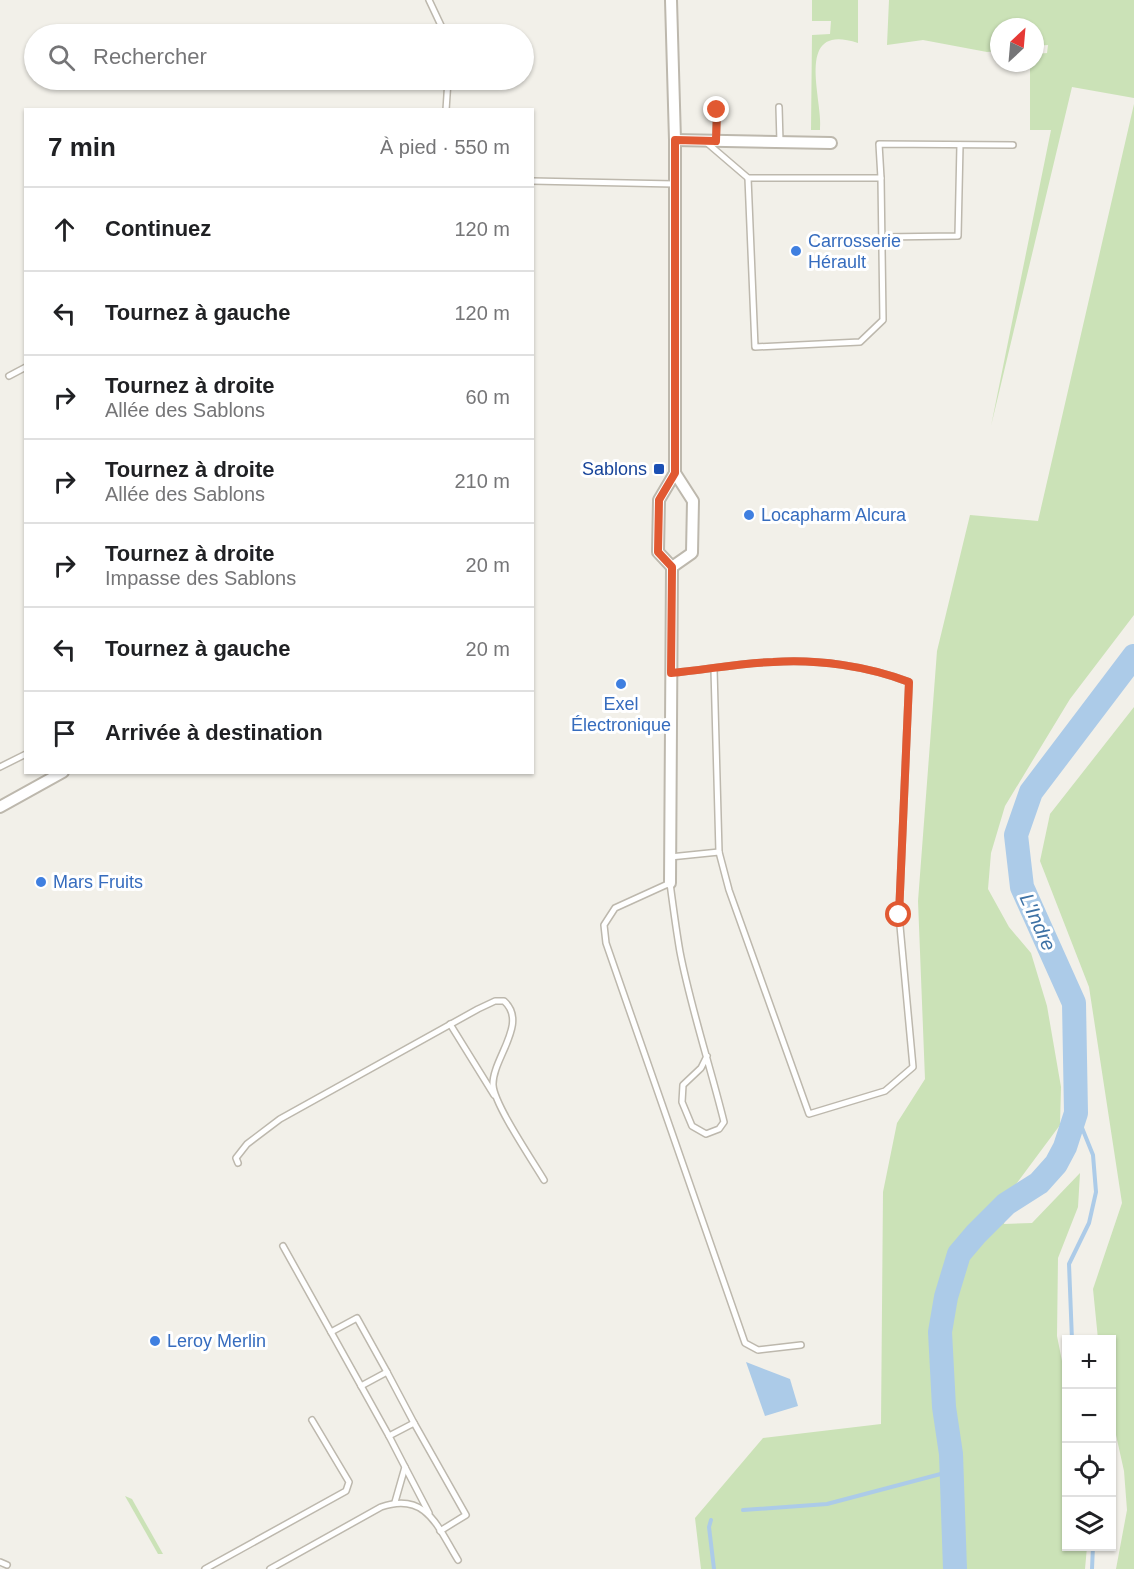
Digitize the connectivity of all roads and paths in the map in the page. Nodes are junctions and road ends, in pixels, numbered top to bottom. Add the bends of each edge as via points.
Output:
1 (429, 0) edge
2 (671, 0) edge
3 (441, 24) edge
4 (447, 90) edge
5 (779, 107) dead end
6 (446, 108) edge
7 (717, 110) dead end
8 (675, 140) junction
9 (704, 141) junction
10 (716, 141) junction
11 (780, 142) junction
12 (831, 143) dead end
13 (960, 145) junction
14 (1013, 145) dead end
15 (748, 178) junction
16 (881, 178) junction
17 (534, 182) edge
18 (674, 184) junction
19 (882, 237) junction
20 (24, 368) edge
21 (9, 376) dead end
22 (675, 473) junction
23 (672, 567) junction
24 (714, 669) junction
25 (671, 673) junction
26 (24, 755) edge
27 (0, 768) edge
28 (59, 774) edge
29 (0, 807) edge
30 (719, 852) junction
31 (670, 857) junction
32 (670, 883) junction
33 (450, 1024) junction
34 (707, 1056) junction
35 (500, 1105) junction
36 (238, 1163) dead end
37 (544, 1180) dead end
38 (283, 1246) dead end
39 (331, 1332) junction
40 (801, 1345) dead end
41 (387, 1372) junction
42 (361, 1386) junction
43 (312, 1420) dead end
44 (414, 1423) junction
45 (389, 1436) junction
46 (405, 1467) junction
47 (396, 1502) junction
48 (429, 1514) junction
49 (440, 1531) junction
50 (458, 1560) dead end
51 (0, 1562) edge
52 (7, 1565) dead end
53 (205, 1569) edge
54 (270, 1569) edge

1 - 3 lane
2 - 8 street
4 - 6 lane
5 - 11 lane
7 - 10 lane
8 - 9 street
8 - 18 street
9 - 10 street
9 - 15 lane
10 - 11 street
11 - 12 street
13 - 14 lane
13 - 16 lane via 879,144
13 - 19 lane via 958,236
15 - 16 lane
15 - 19 lane via 755,347 860,342 883,320
16 - 19 lane
17 - 18 lane
18 - 22 street
20 - 21 lane
22 - 23 street via 659,500 658,552
22 - 23 street via 693,501 692,553
23 - 25 street
24 - 25 lane
24 - 30 lane
24 - 30 lane via 772,662 820,663 884,672 909,682 899,915 913,1067 885,1091 809,1114
25 - 31 street
26 - 27 lane
28 - 29 street
30 - 31 lane
31 - 32 street
32 - 34 lane via 690,998
32 - 40 lane via 615,908 604,925 606,943 745,1343 758,1350
33 - 35 lane
33 - 35 lane via 495,1001 504,1001 510,1007 513,1018 493,1086
33 - 36 lane via 280,1119 247,1144 236,1158
34 - 34 lane via 701,1068 682,1085 682,1102 692,1126 706,1134 720,1129 724,1122
35 - 37 lane
38 - 39 lane
39 - 41 lane via 357,1317
39 - 42 lane
41 - 42 lane
41 - 44 lane
42 - 45 lane
43 - 53 lane via 349,1482 346,1491
44 - 45 lane
44 - 49 lane via 466,1515
45 - 46 lane
46 - 47 lane
46 - 48 lane
47 - 48 lane via 412,1504
47 - 54 lane
48 - 49 lane
49 - 50 lane
51 - 52 lane

